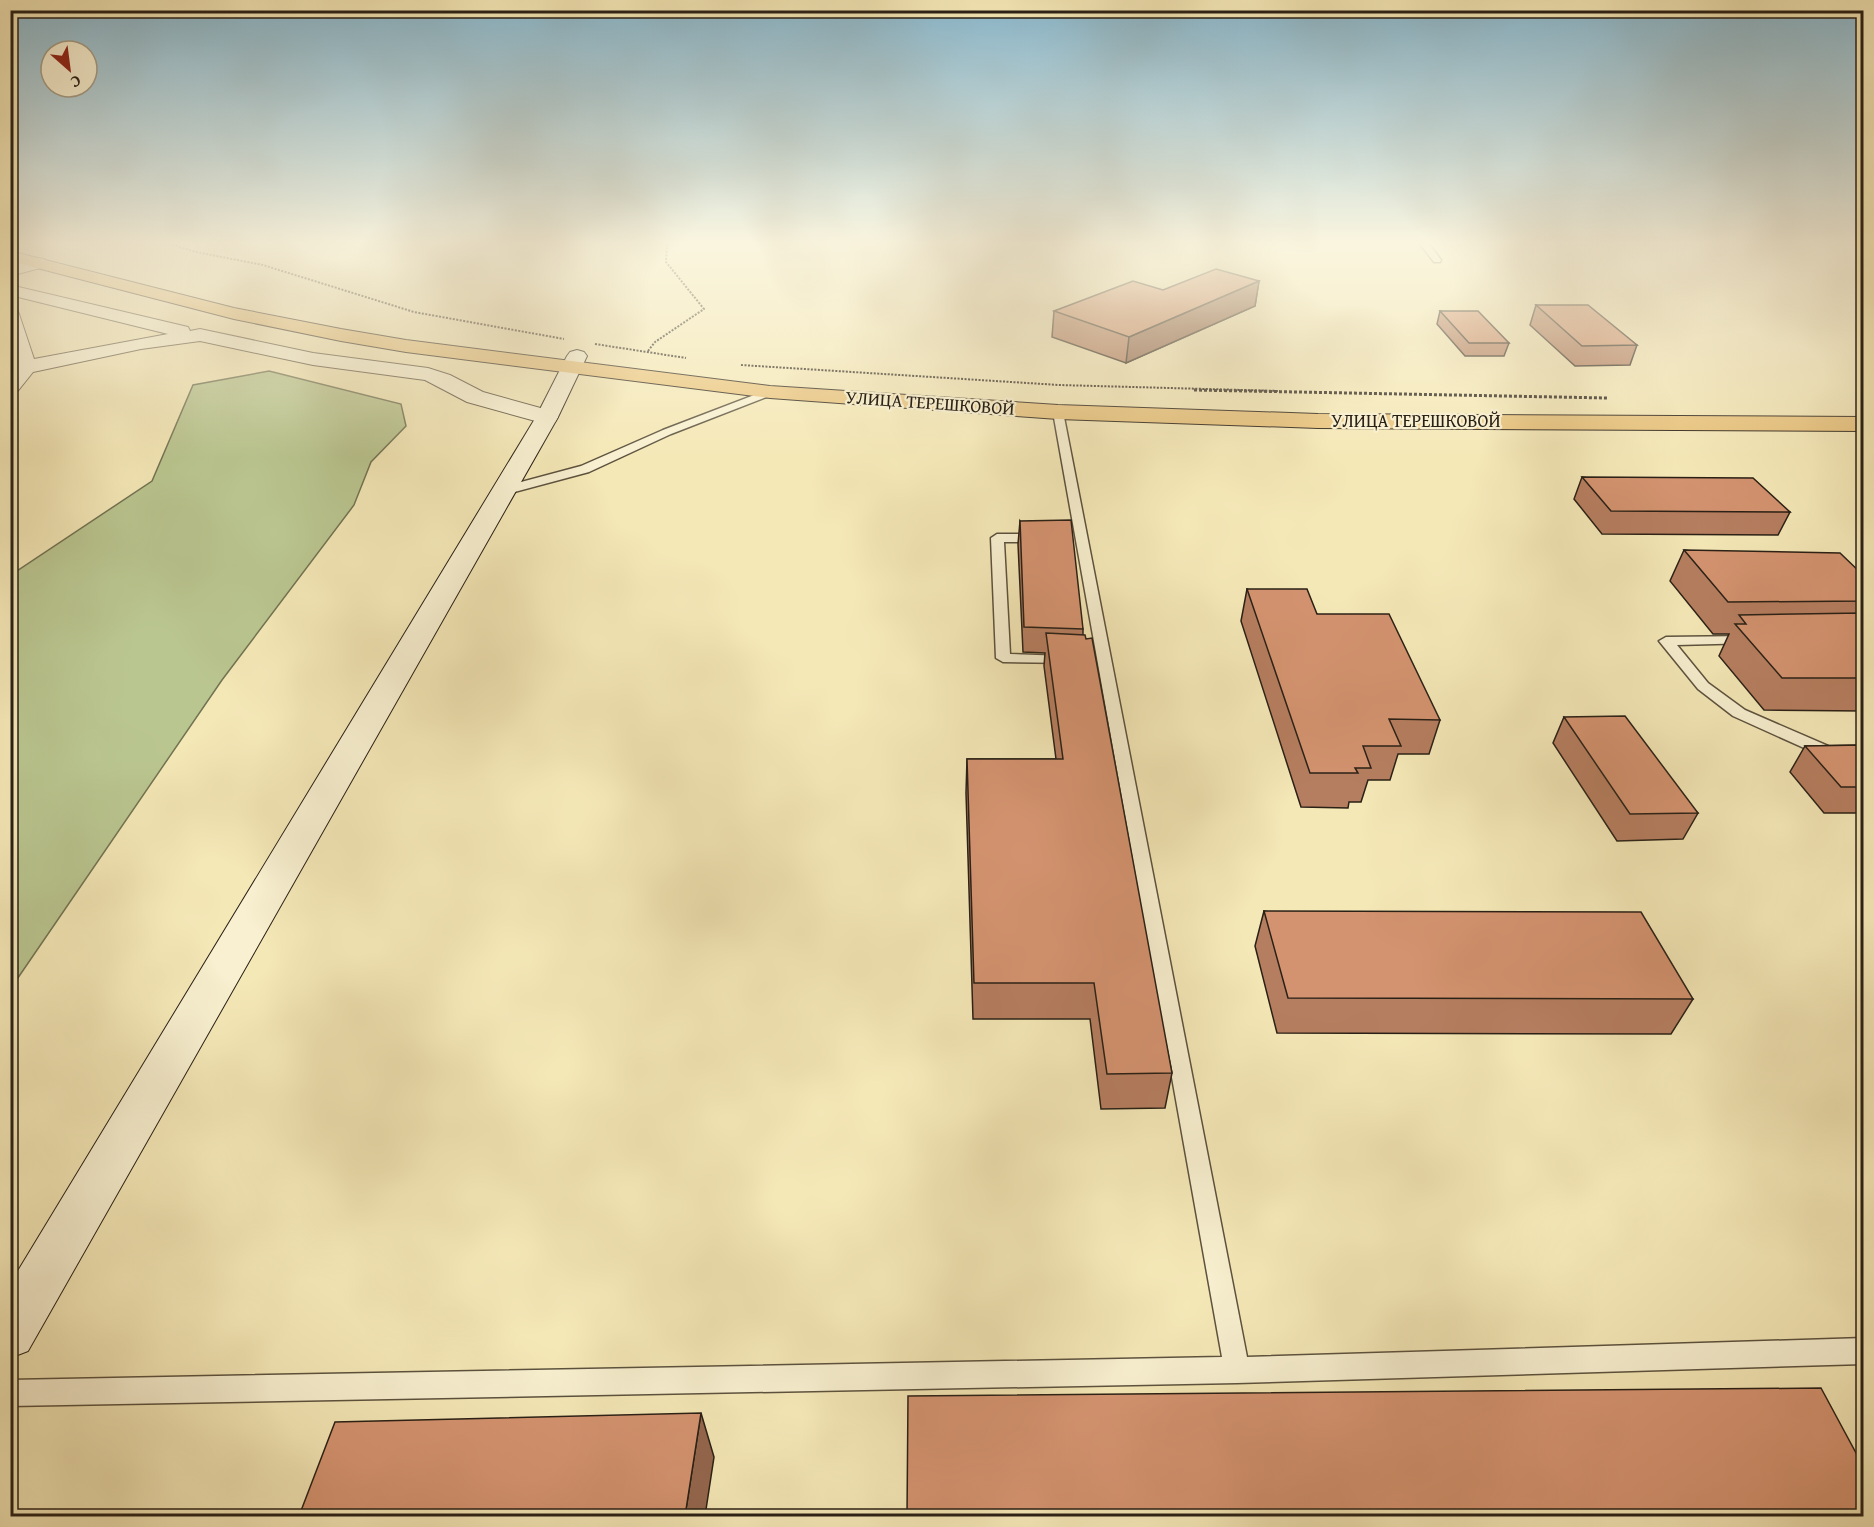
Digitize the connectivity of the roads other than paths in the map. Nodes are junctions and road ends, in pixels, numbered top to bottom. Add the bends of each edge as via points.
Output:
1 (10, 315) edge
2 (117, 315) edge
3 (250, 315) edge
4 (331, 315) edge
5 (200, 335) junction
6 (577, 351) junction
7 (26, 368) junction
8 (10, 388) edge
9 (770, 392) junction
10 (1058, 412) junction
11 (1863, 413) edge
12 (547, 417) junction
13 (1863, 424) edge
14 (503, 491) junction
15 (1050, 537) edge
16 (1759, 640) edge
17 (1094, 661) junction
18 (1863, 759) edge
19 (10, 1333) edge
20 (1863, 1351) edge
21 (1238, 1370) junction
22 (10, 1394) edge

1 - 7 street
2 - 5 street
3 - 6 main road, УЛИЦА ТЕРЕШКОВОЙ via 406,346
4 - 6 main road, УЛИЦА ТЕРЕШКОВОЙ
5 - 7 street via 141,343
5 - 12 street via 313,359 428,374 474,397
6 - 9 main road, УЛИЦА ТЕРЕШКОВОЙ
6 - 11 main road, УЛИЦА ТЕРЕШКОВОЙ via 721,373 1041,400 1343,410
6 - 12 street
7 - 8 street
9 - 10 main road, УЛИЦА ТЕРЕШКОВОЙ
9 - 14 lane via 585,469
10 - 13 main road, УЛИЦА ТЕРЕШКОВОЙ via 1318,421
10 - 17 lane
12 - 14 street
14 - 19 street
15 - 17 lane via 996,538 1003,658
16 - 18 lane via 1666,641 1703,686 1739,713 1839,758
17 - 21 lane
20 - 21 lane
21 - 22 lane

